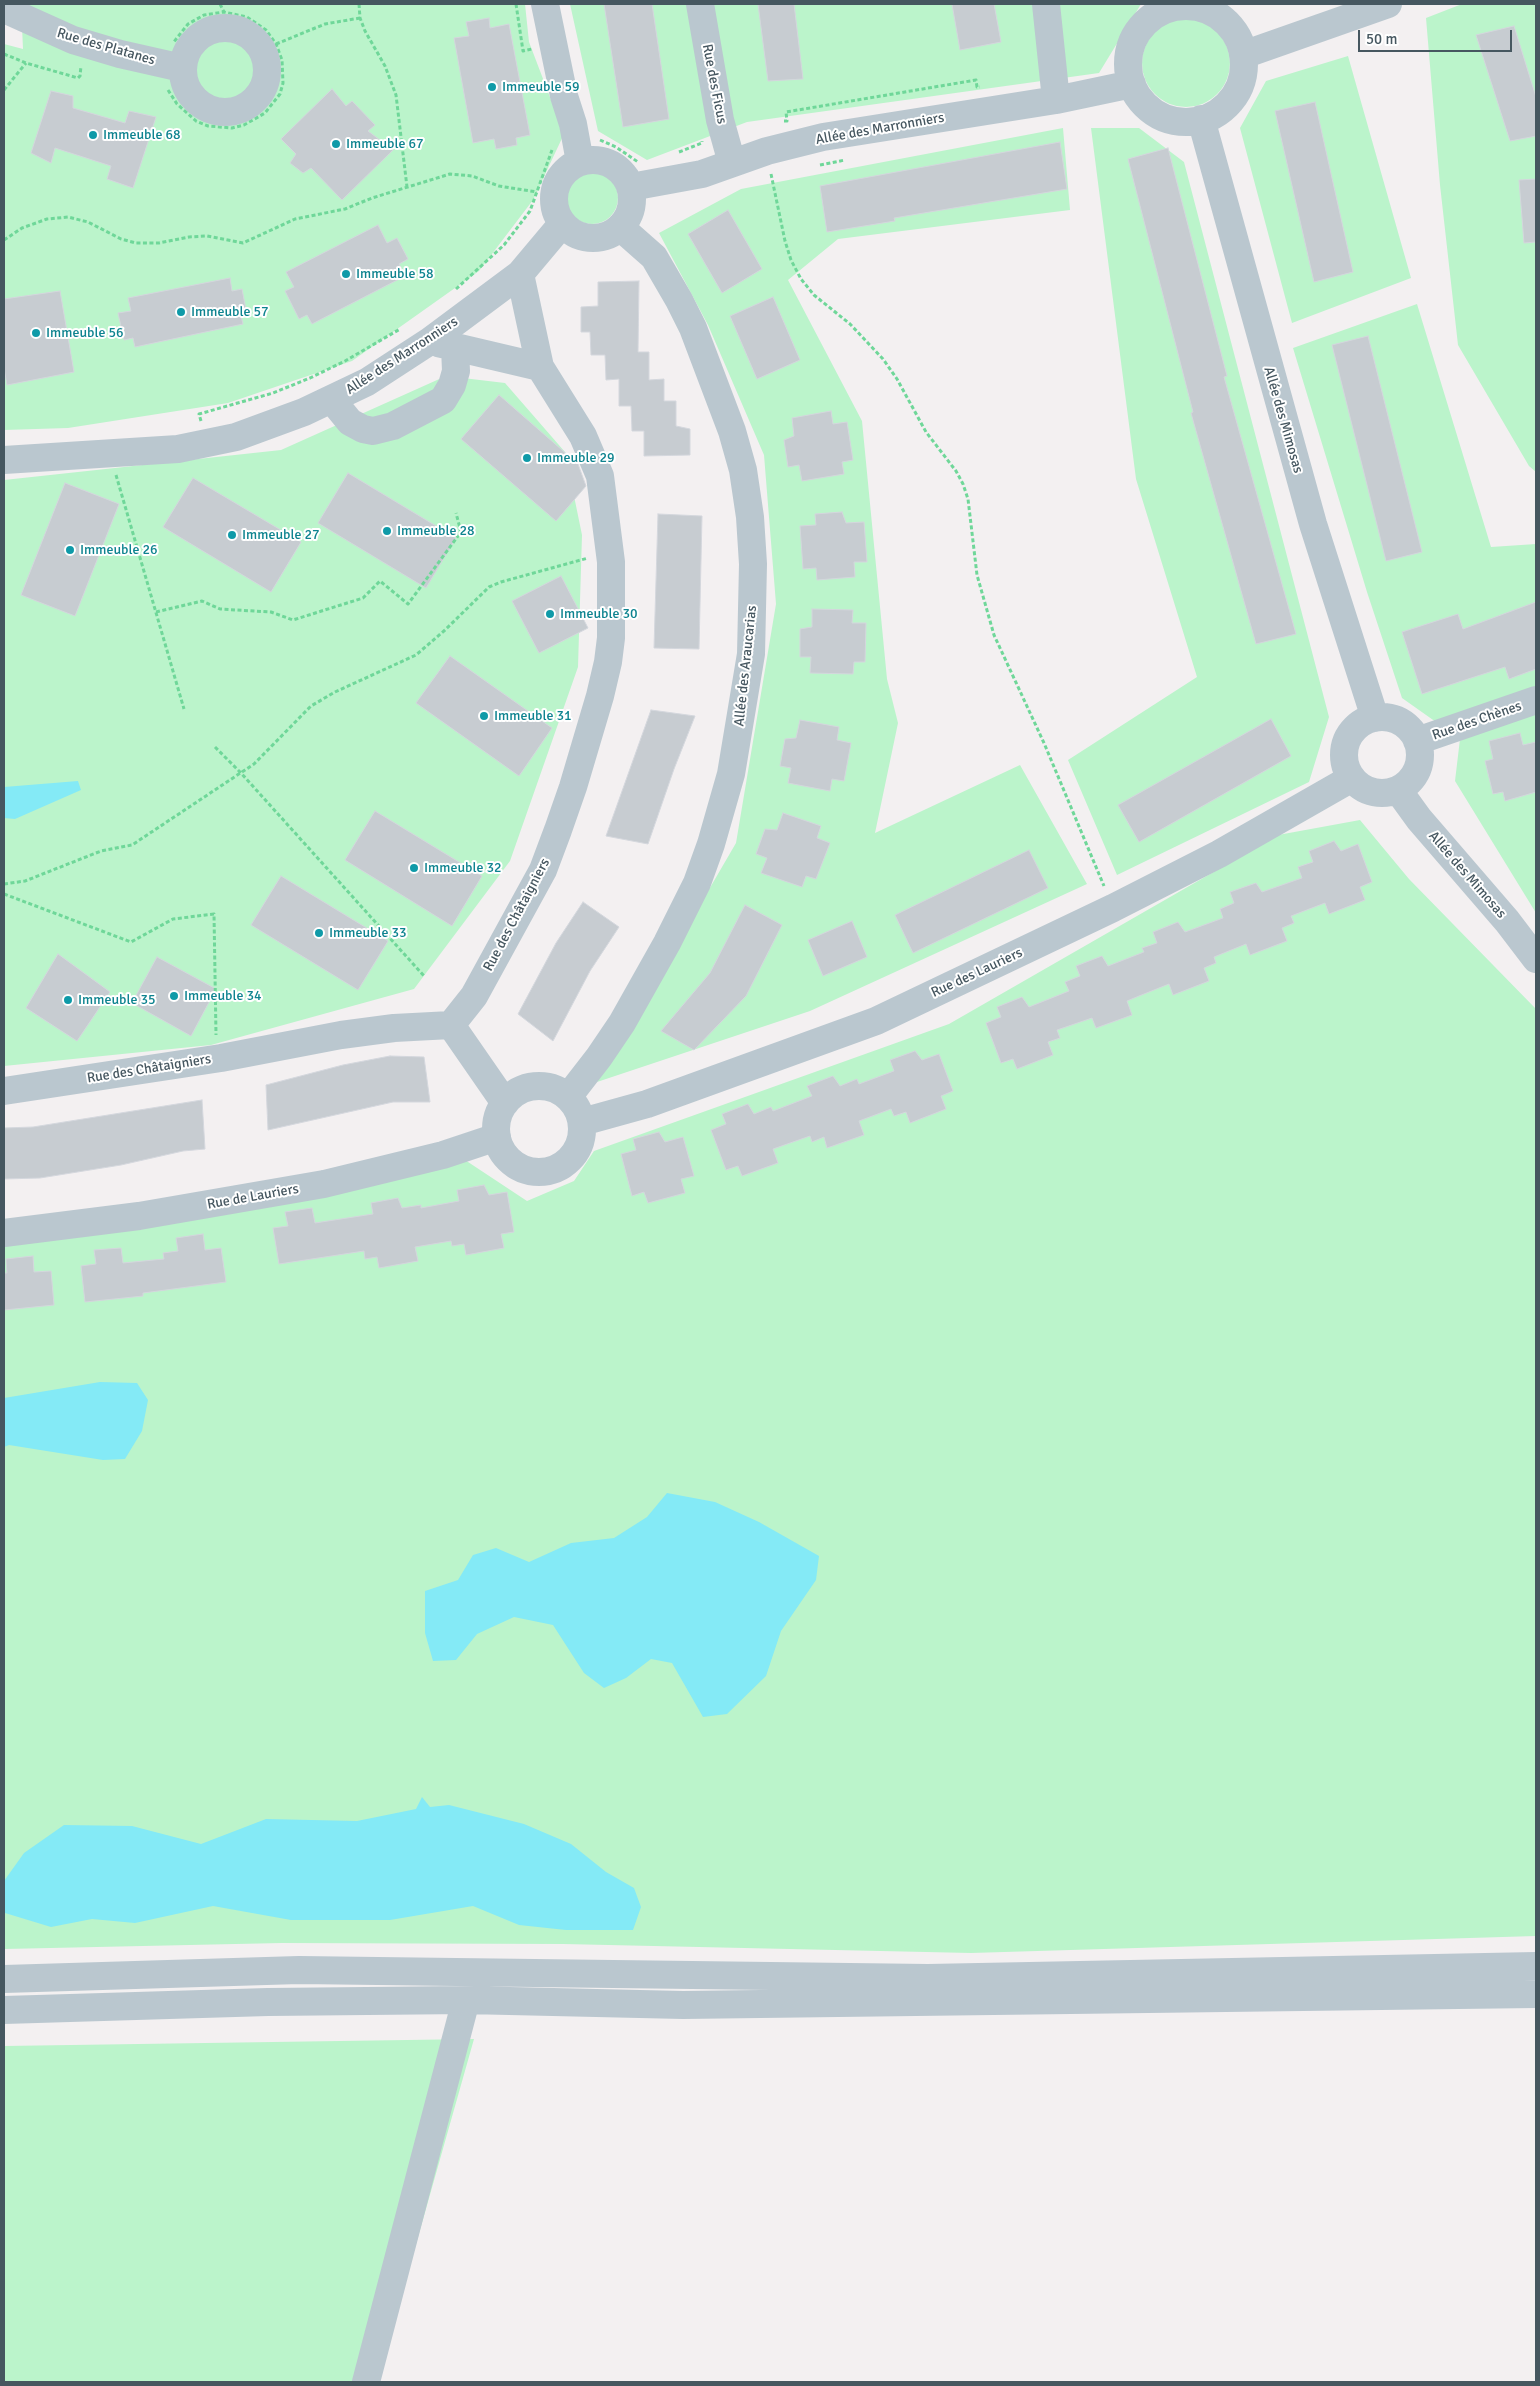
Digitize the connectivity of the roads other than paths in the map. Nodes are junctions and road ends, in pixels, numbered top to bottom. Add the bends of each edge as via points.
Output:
1 (545, 4) edge
2 (700, 4) edge
3 (1046, 4) edge
4 (1388, 4) edge
5 (1185, 5) edge
6 (4, 9) edge
7 (1243, 55) junction
8 (182, 68) dead end
9 (1132, 84) junction
10 (1056, 100) junction
11 (1201, 119) junction
12 (580, 162) junction
13 (732, 163) junction
14 (631, 187) junction
15 (562, 224) junction
16 (620, 227) junction
17 (520, 274) junction
18 (442, 344) junction
19 (540, 368) junction
20 (332, 400) junction
21 (4, 460) edge
22 (1536, 700) edge
23 (1375, 718) junction
24 (1417, 741) junction
25 (1352, 778) junction
26 (1398, 790) junction
27 (1536, 959) edge
28 (451, 1025) junction
29 (4, 1091) edge
30 (568, 1097) junction
31 (505, 1103) junction
32 (582, 1122) junction
33 (497, 1137) junction
34 (4, 1233) edge
35 (1536, 1966) edge
36 (4, 1979) edge
37 (1536, 1994) edge
38 (466, 2000) junction
39 (4, 2010) edge
40 (366, 2382) edge

1 - 12 street
2 - 13 street, Rue des Ficus via 720,120
3 - 10 street
4 - 7 street
5 - 7 street via 1201,8 1223,19 1234,32
5 - 9 street via 1162,11 1138,32 1129,54
6 - 8 street, Rue des Platanes via 73,40
7 - 11 street via 1243,71 1234,95 1216,113
9 - 10 street, Allée des Marronniers
9 - 11 street via 1145,104 1163,117 1178,121
10 - 13 street, Allée des Marronniers via 823,137
11 - 23 street, Allée des Mimosas via 1313,524
12 - 14 street via 607,162 619,170
12 - 15 street via 563,174 554,192 555,212
13 - 14 street, Allée des Marronniers via 702,174
14 - 16 street via 630,213
15 - 16 street via 572,233 590,239 609,235
15 - 17 street, Allée des Marronniers
16 - 30 street, Allée des Araucarias via 654,258 679,300 732,431 743,470 750,516 752,635 746,693 731,774 697,883 622,1023
17 - 18 street, Allée des Marronniers
17 - 19 street
18 - 19 street
18 - 20 street, Allée des Marronniers
18 - 20 street via 456,371 452,385 443,400 394,426 363,430 350,422
19 - 28 street, Rue des Châtaigniers via 583,436 600,476 613,606 608,662 573,787 543,870 474,996
20 - 21 street, Allée des Marronniers via 236,437 178,449
22 - 24 street, Rue des Chènes
23 - 24 street via 1400,722
23 - 25 street via 1359,726 1348,740 1344,757
24 - 26 street via 1420,754 1417,771
25 - 26 street via 1362,788 1375,793
25 - 32 street, Rue des Lauriers via 1219,854 876,1021 647,1104
26 - 27 street, Allée des Mimosas
28 - 29 street, Rue des Châtaigniers via 341,1035 221,1058
28 - 31 street
30 - 31 street via 551,1088 532,1086
30 - 32 street
31 - 33 street via 497,1119
32 - 33 street via 580,1143 573,1155 563,1165 543,1172 522,1169 510,1161
33 - 34 street, Rue de Lauriers via 443,1155 324,1184 138,1216
35 - 36 street via 928,1978 366,1970
37 - 38 street via 682,2005
38 - 39 street
38 - 40 street

